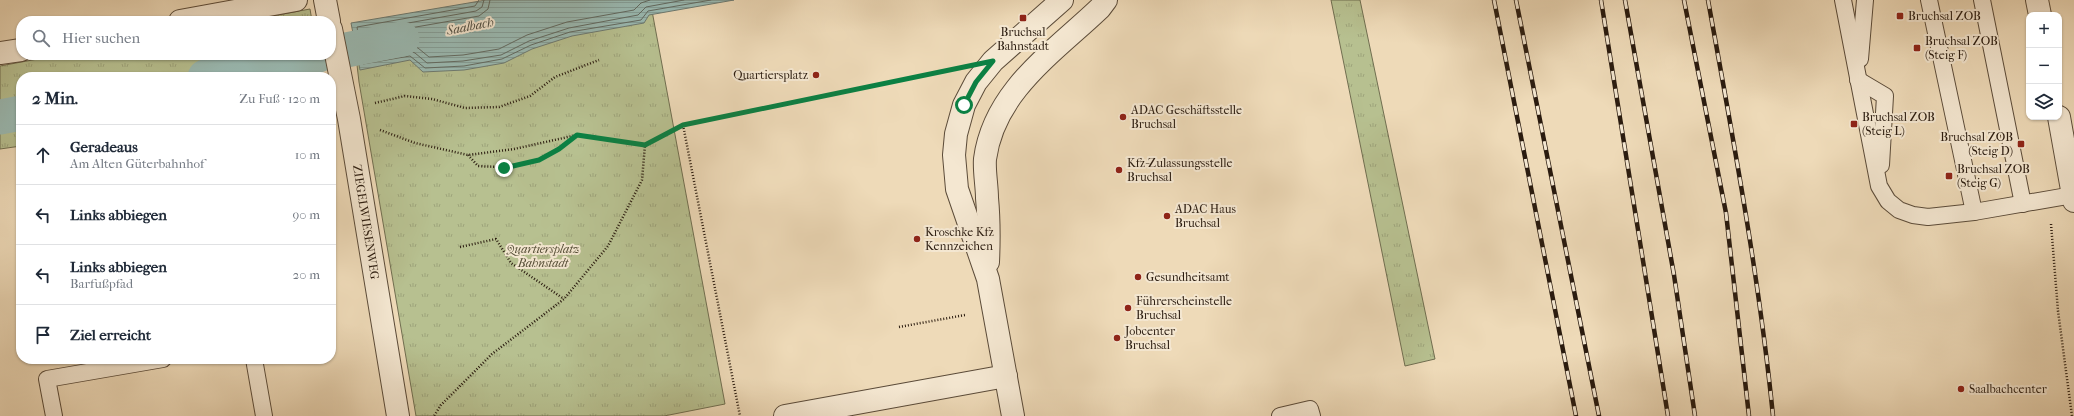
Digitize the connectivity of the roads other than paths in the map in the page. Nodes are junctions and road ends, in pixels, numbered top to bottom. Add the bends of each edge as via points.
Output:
1 (296, 0) edge
2 (1062, 0) edge
3 (1106, 0) edge
4 (1843, 0) edge
5 (1865, 0) edge
6 (1929, 0) edge
7 (1982, 0) edge
8 (2037, 0) edge
9 (2039, 12) edge
10 (208, 16) edge
11 (16, 51) edge
12 (0, 53) edge
13 (336, 54) edge
14 (1858, 80) junction
15 (2060, 120) edge
16 (1879, 186) junction
17 (2073, 198) edge
18 (2023, 204) junction
19 (1974, 212) junction
20 (988, 279) junction
21 (135, 364) edge
22 (255, 364) edge
23 (1006, 376) junction
24 (54, 416) edge
25 (264, 416) edge
26 (398, 416) edge
27 (785, 416) edge
28 (1013, 416) edge
29 (1280, 416) edge
30 (1312, 416) edge

1 - 10 street
2 - 20 street via 993,61 976,82 964,105 956,134 954,155 957,190
3 - 20 street via 1028,75 1007,100 993,128 985,160 989,223
4 - 14 lane
5 - 14 lane
6 - 19 lane
7 - 18 lane
8 - 9 street
11 - 12 street
13 - 26 street, ZIEGELWIESENWEG
14 - 16 lane
14 - 16 lane via 1885,96
15 - 17 street
16 - 19 lane via 1888,201 1913,215 1942,217
17 - 18 lane
18 - 19 lane
20 - 23 street
21 - 24 lane via 47,380
22 - 25 lane
23 - 27 street
23 - 28 street
29 - 30 lane via 1310,409

